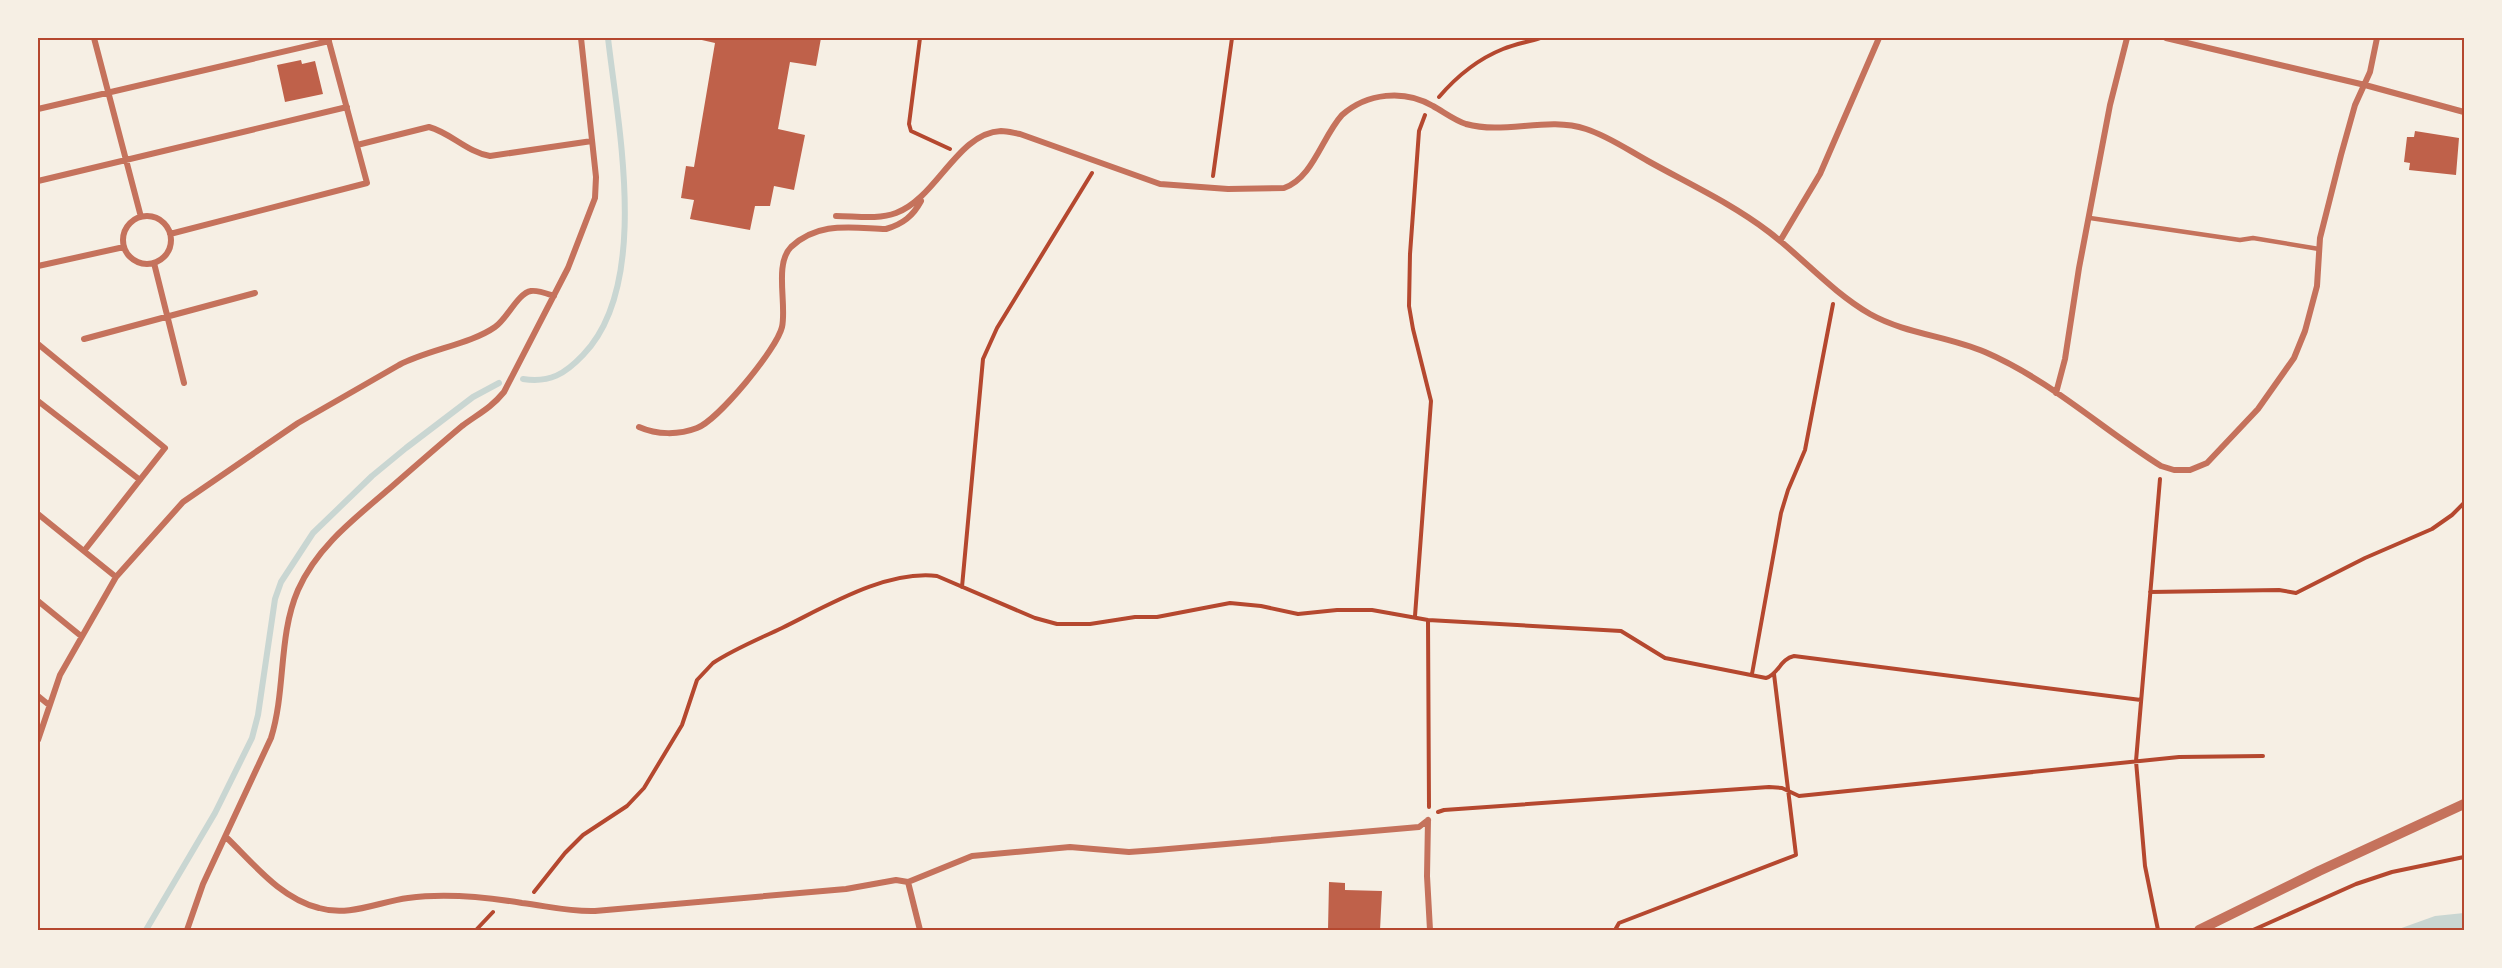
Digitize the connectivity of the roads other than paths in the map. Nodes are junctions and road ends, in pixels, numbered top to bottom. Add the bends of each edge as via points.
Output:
1 (94, 38) edge
2 (580, 38) edge
3 (1879, 38) edge
4 (2127, 38) edge
5 (2166, 38) edge
6 (2377, 38) edge
7 (329, 39) edge
8 (2365, 85) junction
9 (108, 92) junction
10 (347, 107) junction
11 (38, 109) edge
12 (2464, 112) edge
13 (592, 141) junction
14 (357, 145) junction
15 (126, 160) junction
16 (38, 181) edge
17 (924, 195) junction
18 (836, 216) dead end
19 (141, 217) junction
20 (2090, 218) junction
21 (170, 234) junction
22 (1780, 241) junction
23 (124, 247) junction
24 (2319, 249) junction
25 (154, 263) junction
26 (38, 266) edge
27 (255, 293) dead end
28 (554, 296) junction
29 (167, 317) junction
30 (84, 339) dead end
31 (38, 344) edge
32 (184, 383) dead end
33 (2056, 393) junction
34 (38, 402) edge
35 (639, 427) dead end
36 (140, 480) junction
37 (38, 514) edge
38 (84, 551) junction
39 (116, 577) junction
40 (38, 601) edge
41 (81, 636) junction
42 (38, 696) edge
43 (49, 705) junction
44 (38, 740) edge
45 (2464, 804) edge
46 (226, 837) junction
47 (908, 882) junction
48 (187, 930) edge
49 (920, 930) edge
50 (1430, 930) edge
51 (2199, 930) edge

1 - 9 street
2 - 13 street
3 - 22 street via 1820,174
4 - 20 street via 2110,105
5 - 8 street
6 - 8 street
7 - 9 street
7 - 10 street
8 - 12 street
8 - 24 street via 2350,123
9 - 11 street
9 - 15 street
10 - 14 street
10 - 15 street
13 - 14 street via 490,156 429,127
13 - 28 street via 595,198
14 - 21 street via 367,183
15 - 16 street
15 - 19 street
17 - 18 street via 915,204 887,215
17 - 22 street via 960,153 978,139 1000,131 1020,134 1160,184 1276,189 1291,186 1310,165 1342,115 1374,97 1398,96 1432,105 1473,125 1500,128 1546,124 1577,126 1599,133 1709,193
17 - 35 street via 916,211 896,226 818,230 792,246 783,259 783,317 778,336 755,370 708,423 687,432 658,433
19 - 21 street via 162,221
19 - 23 street via 124,231
20 - 24 lane
20 - 33 street
21 - 25 street via 169,248
22 - 33 street via 1835,289 1882,320 1985,352
23 - 25 street via 132,259
23 - 26 street
24 - 33 street via 2318,279 2294,358 2240,430 2207,463 2190,470 2161,466
25 - 29 street
27 - 29 street
28 - 39 street via 532,291 524,294 496,327 414,357 298,423 183,502
28 - 46 street via 493,406 464,424 337,534 306,574 289,624 274,729
29 - 30 street
29 - 32 street
31 - 36 street via 165,448
34 - 36 street
36 - 38 street
37 - 38 street
38 - 39 street
39 - 41 street
40 - 41 street
41 - 43 street
42 - 43 street
43 - 44 street
45 - 51 street
46 - 47 street via 282,891 330,911 422,897 594,911 846,889 896,879
46 - 48 street
47 - 49 street
47 - 50 street via 972,856 1070,847 1157,850 1419,827 1428,820

